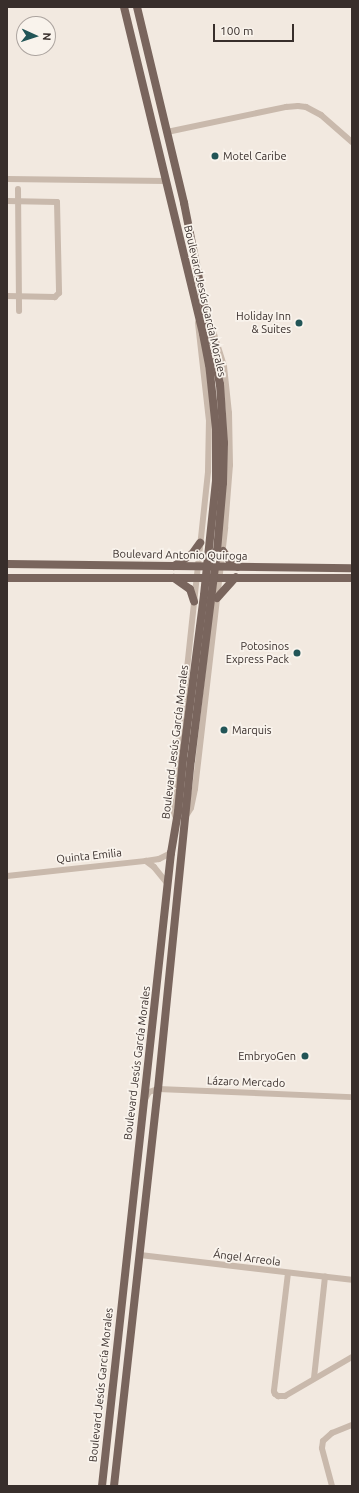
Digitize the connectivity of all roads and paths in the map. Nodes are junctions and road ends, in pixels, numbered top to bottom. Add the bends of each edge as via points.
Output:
1 (124, 7) edge
2 (137, 7) edge
3 (167, 132) junction
4 (352, 142) edge
5 (7, 179) edge
6 (166, 181) junction
7 (18, 189) dead end
8 (7, 201) edge
9 (18, 202) junction
10 (7, 296) edge
11 (19, 296) junction
12 (19, 311) dead end
13 (196, 311) junction
14 (207, 312) junction
15 (203, 524) junction
16 (225, 528) junction
17 (200, 543) junction
18 (223, 551) junction
19 (7, 564) edge
20 (174, 566) junction
21 (197, 566) junction
22 (221, 567) junction
23 (239, 567) junction
24 (352, 568) edge
25 (196, 577) junction
26 (220, 577) junction
27 (7, 578) edge
28 (174, 578) junction
29 (236, 578) junction
30 (352, 578) edge
31 (217, 598) junction
32 (194, 601) junction
33 (192, 614) junction
34 (214, 620) junction
35 (187, 759) junction
36 (186, 816) junction
37 (177, 820) junction
38 (171, 853) junction
39 (146, 861) junction
40 (7, 876) edge
41 (168, 884) junction
42 (158, 1089) junction
43 (352, 1097) edge
44 (144, 1100) junction
45 (140, 1255) junction
46 (288, 1273) junction
47 (325, 1277) junction
48 (352, 1280) edge
49 (122, 1297) junction
50 (135, 1299) junction
51 (352, 1357) edge
52 (314, 1378) junction
53 (352, 1425) edge
54 (102, 1486) edge
55 (114, 1486) edge
56 (332, 1486) edge

1 - 6 main road, Boulevard Jesús García Morales
2 - 3 main road, Boulevard Jesús García Morales
3 - 4 street via 298,106 322,115
3 - 14 main road, Boulevard Jesús García Morales
5 - 6 street
6 - 13 main road, Boulevard Jesús García Morales
7 - 9 street
8 - 9 street
9 - 11 street
9 - 11 street via 57,202 59,293 55,297
10 - 11 street
11 - 12 street
13 - 15 street via 209,421
13 - 35 main road, Boulevard Jesús García Morales, bridge via 209,364 216,423 216,480
14 - 16 street via 224,366 229,413 230,465
14 - 35 main road, Boulevard Jesús García Morales, bridge via 220,384 224,443 223,483 217,551
15 - 16 street via 210,532 221,532
15 - 17 street
16 - 18 street
17 - 20 main road via 192,554
17 - 21 street
18 - 22 street
18 - 23 main road via 229,560
19 - 20 main road, Boulevard Antonio Quiroga
20 - 21 main road, Boulevard Antonio Quiroga
21 - 22 main road, Boulevard Antonio Quiroga
21 - 25 street
22 - 23 main road, Boulevard Antonio Quiroga
22 - 26 street
23 - 24 main road, Boulevard Antonio Quiroga
25 - 26 main road, Boulevard Antonio Quiroga
25 - 28 main road, Boulevard Antonio Quiroga
25 - 32 street
26 - 29 main road, Boulevard Antonio Quiroga
26 - 31 street
27 - 28 main road, Boulevard Antonio Quiroga
28 - 32 main road via 190,589
29 - 30 main road, Boulevard Antonio Quiroga
29 - 31 main road
31 - 34 street
32 - 33 street
33 - 34 street via 194,610 208,610
33 - 37 street via 172,809
34 - 36 street via 194,789 191,808
35 - 36 main road, Boulevard Jesús García Morales
35 - 37 main road, Boulevard Jesús García Morales
36 - 42 main road, Boulevard Jesús García Morales
37 - 38 main road, Boulevard Jesús García Morales
38 - 39 street, Quinta Emilia
38 - 41 main road, Boulevard Jesús García Morales
39 - 40 street, Quinta Emilia
39 - 41 street
41 - 44 main road, Boulevard Jesús García Morales
42 - 43 street, Lázaro Mercado
42 - 44 street via 149,1092
42 - 45 main road, Boulevard Jesús García Morales
44 - 49 main road, Boulevard Jesús García Morales
45 - 46 street, Ángel Arreola
45 - 50 main road, Boulevard Jesús García Morales
46 - 47 street, Ángel Arreola
46 - 52 street via 274,1391 278,1396 285,1396
47 - 48 street, Ángel Arreola
47 - 52 street
49 - 50 main road
49 - 54 main road, Boulevard Jesús García Morales
50 - 55 main road, Boulevard Jesús García Morales
51 - 52 street
53 - 56 street via 326,1438 322,1448

